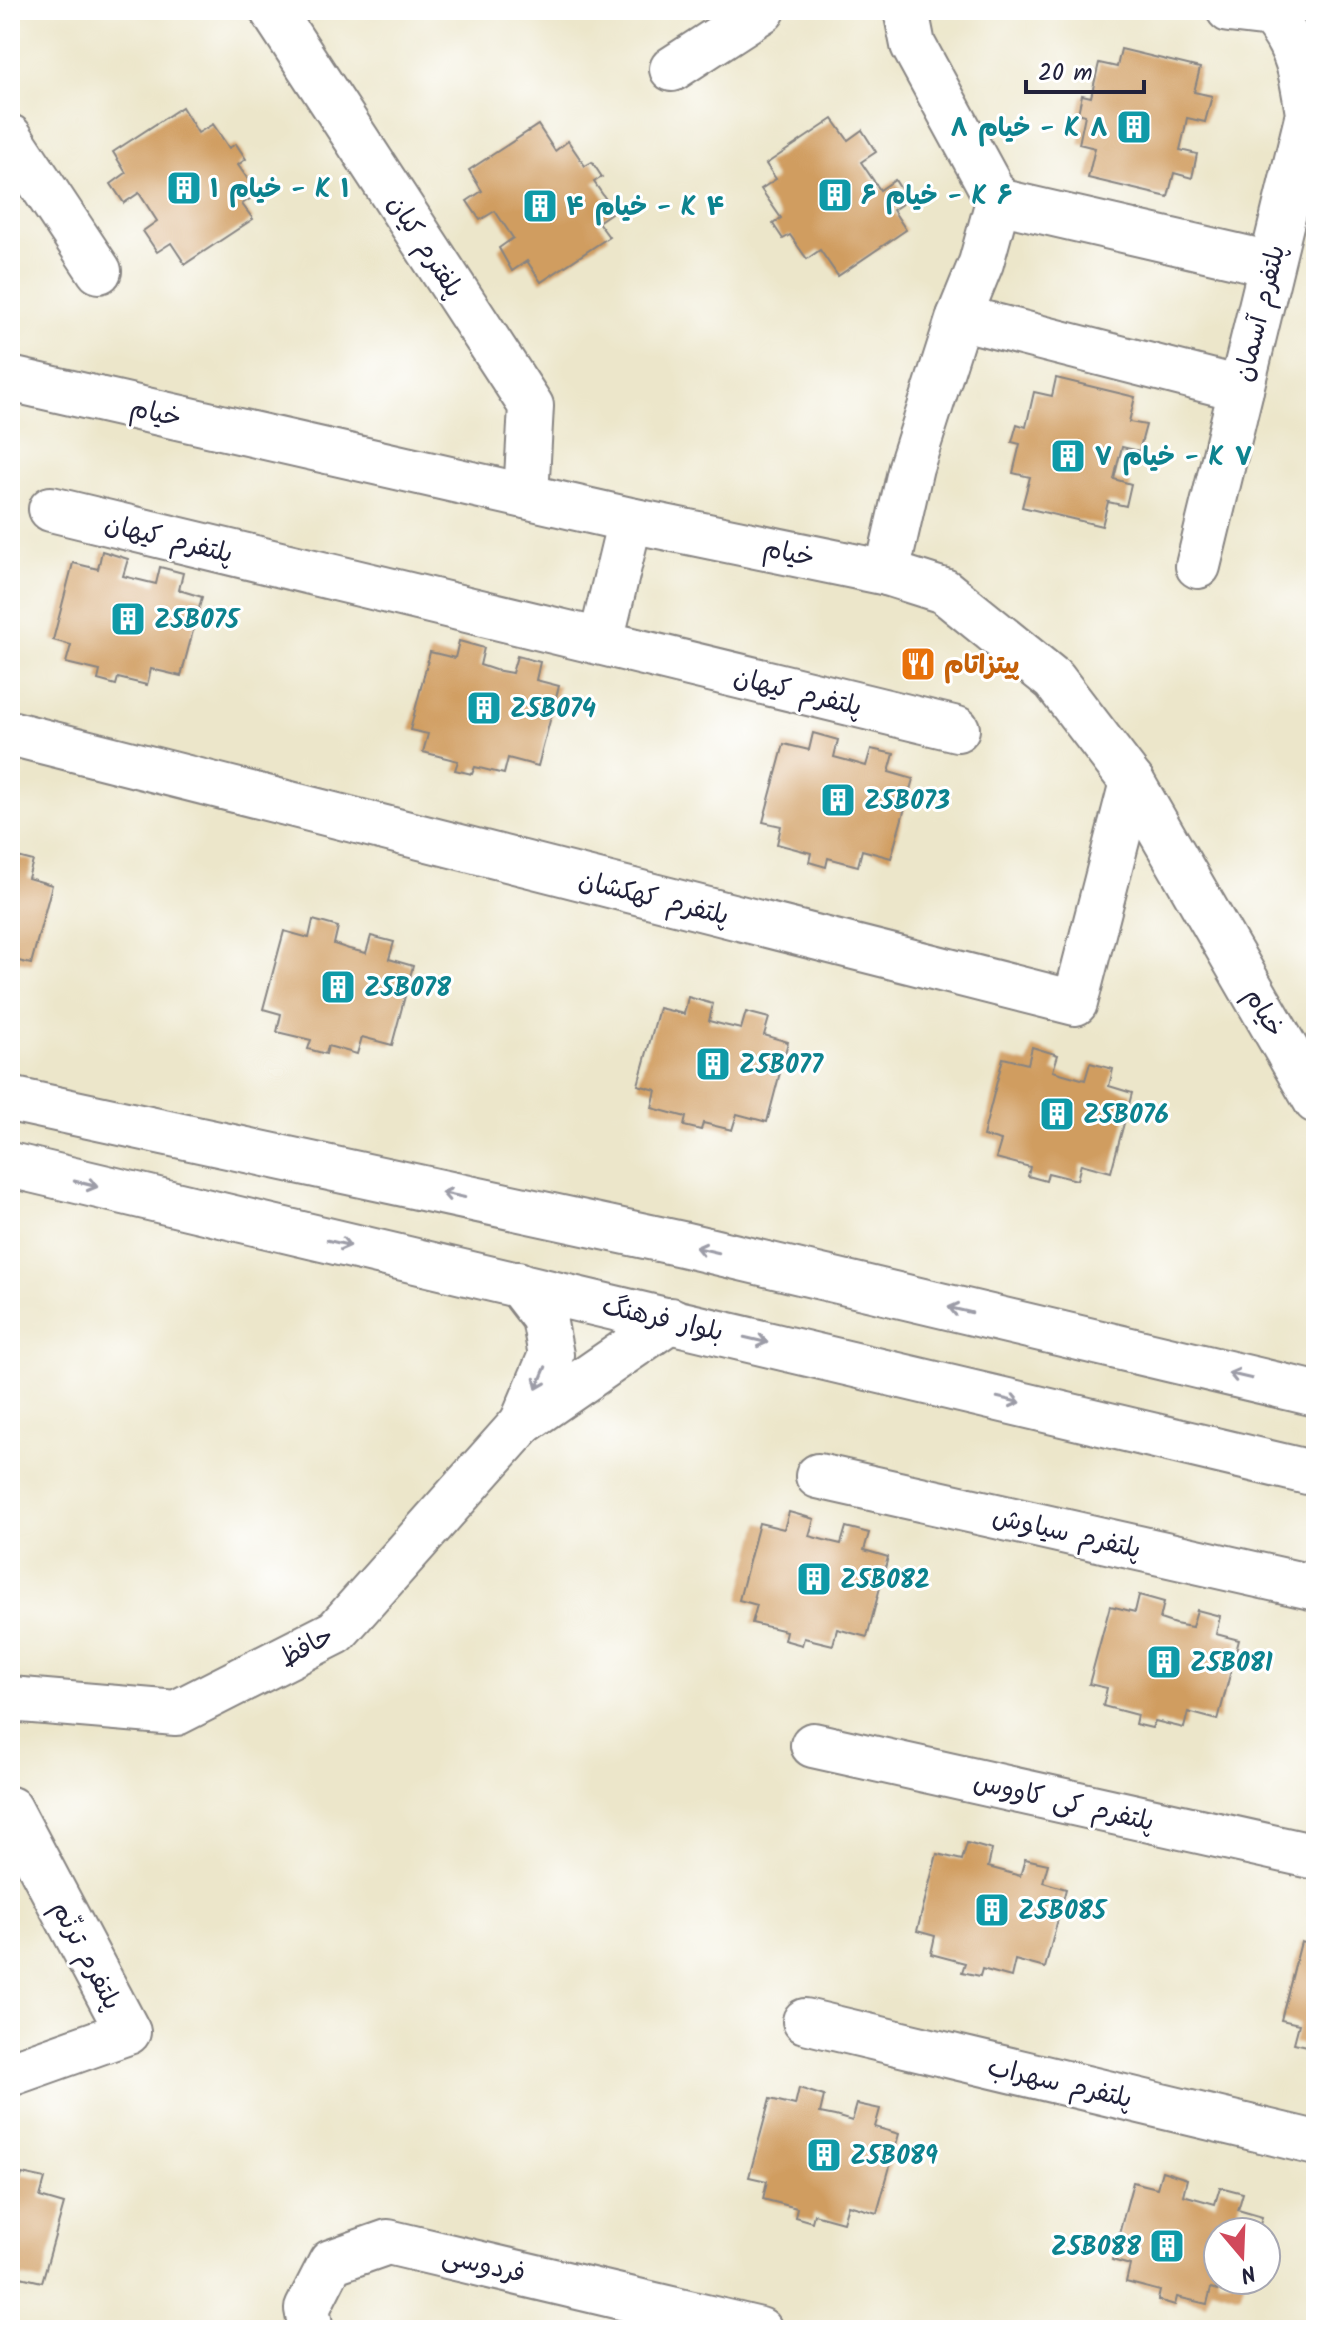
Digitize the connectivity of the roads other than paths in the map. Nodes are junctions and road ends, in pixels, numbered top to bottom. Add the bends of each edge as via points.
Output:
1 (272, 10) edge
2 (763, 10) edge
3 (1229, 10) edge
4 (904, 12) edge
5 (672, 69) dead end
6 (10, 137) edge
7 (998, 201) junction
8 (1271, 264) junction
9 (99, 271) dead end
10 (959, 317) junction
11 (10, 379) edge
12 (1241, 389) junction
13 (526, 496) junction
14 (630, 520) junction
15 (1198, 566) dead end
16 (887, 573) junction
17 (957, 729) dead end
18 (10, 733) edge
19 (1132, 782) junction
20 (10, 1099) edge
21 (1316, 1101) edge
22 (10, 1165) edge
23 (518, 1284) junction
24 (671, 1320) junction
25 (1316, 1394) edge
26 (522, 1423) junction
27 (1316, 1474) edge
28 (818, 1476) dead end
29 (1316, 1588) edge
30 (10, 1699) edge
31 (813, 1745) dead end
32 (10, 1809) edge
33 (1316, 1857) edge
34 (805, 2021) dead end
35 (10, 2074) edge
36 (1316, 2143) edge
37 (311, 2330) edge
38 (760, 2330) edge

1 - 13 street, پلفترم کیان via 531,406
2 - 5 street
3 - 8 street, پلتفرم آسمان via 1271,15 1300,65 1308,114
4 - 7 street via 913,45
6 - 9 street
7 - 8 street
7 - 10 street
8 - 12 street, پلتفرم آسمان
10 - 12 street
10 - 16 street via 911,467
11 - 13 street, خیام
12 - 15 street, پلتفرم آسمان
13 - 14 street, خیام
14 - 16 street, خیام
14 - 17 street, پلتفرم کیهان via 601,641 59,511
16 - 19 street, خیام via 944,591 1054,680
18 - 19 street, پلتفرم کهکشان via 1075,1003
19 - 21 street, خیام
25 -> 20 street via 682,1244
22 -> 23 street, بلوار فرهنگ
23 - 24 street, بلوار فرهنگ
23 -> 26 street via 544,1318 551,1355
24 - 26 street
24 -> 27 street, بلوار فرهنگ
26 - 30 street, حافظ via 336,1632 176,1713
28 - 29 street, پلتفرم سیاوش
31 - 33 street, پلتفرم کی کاووس
32 - 35 street, پلتفرم ترنّم via 128,2032
34 - 36 street, پلتفرم سهراب
37 - 38 street, فردوسی via 307,2309 331,2262 388,2242

